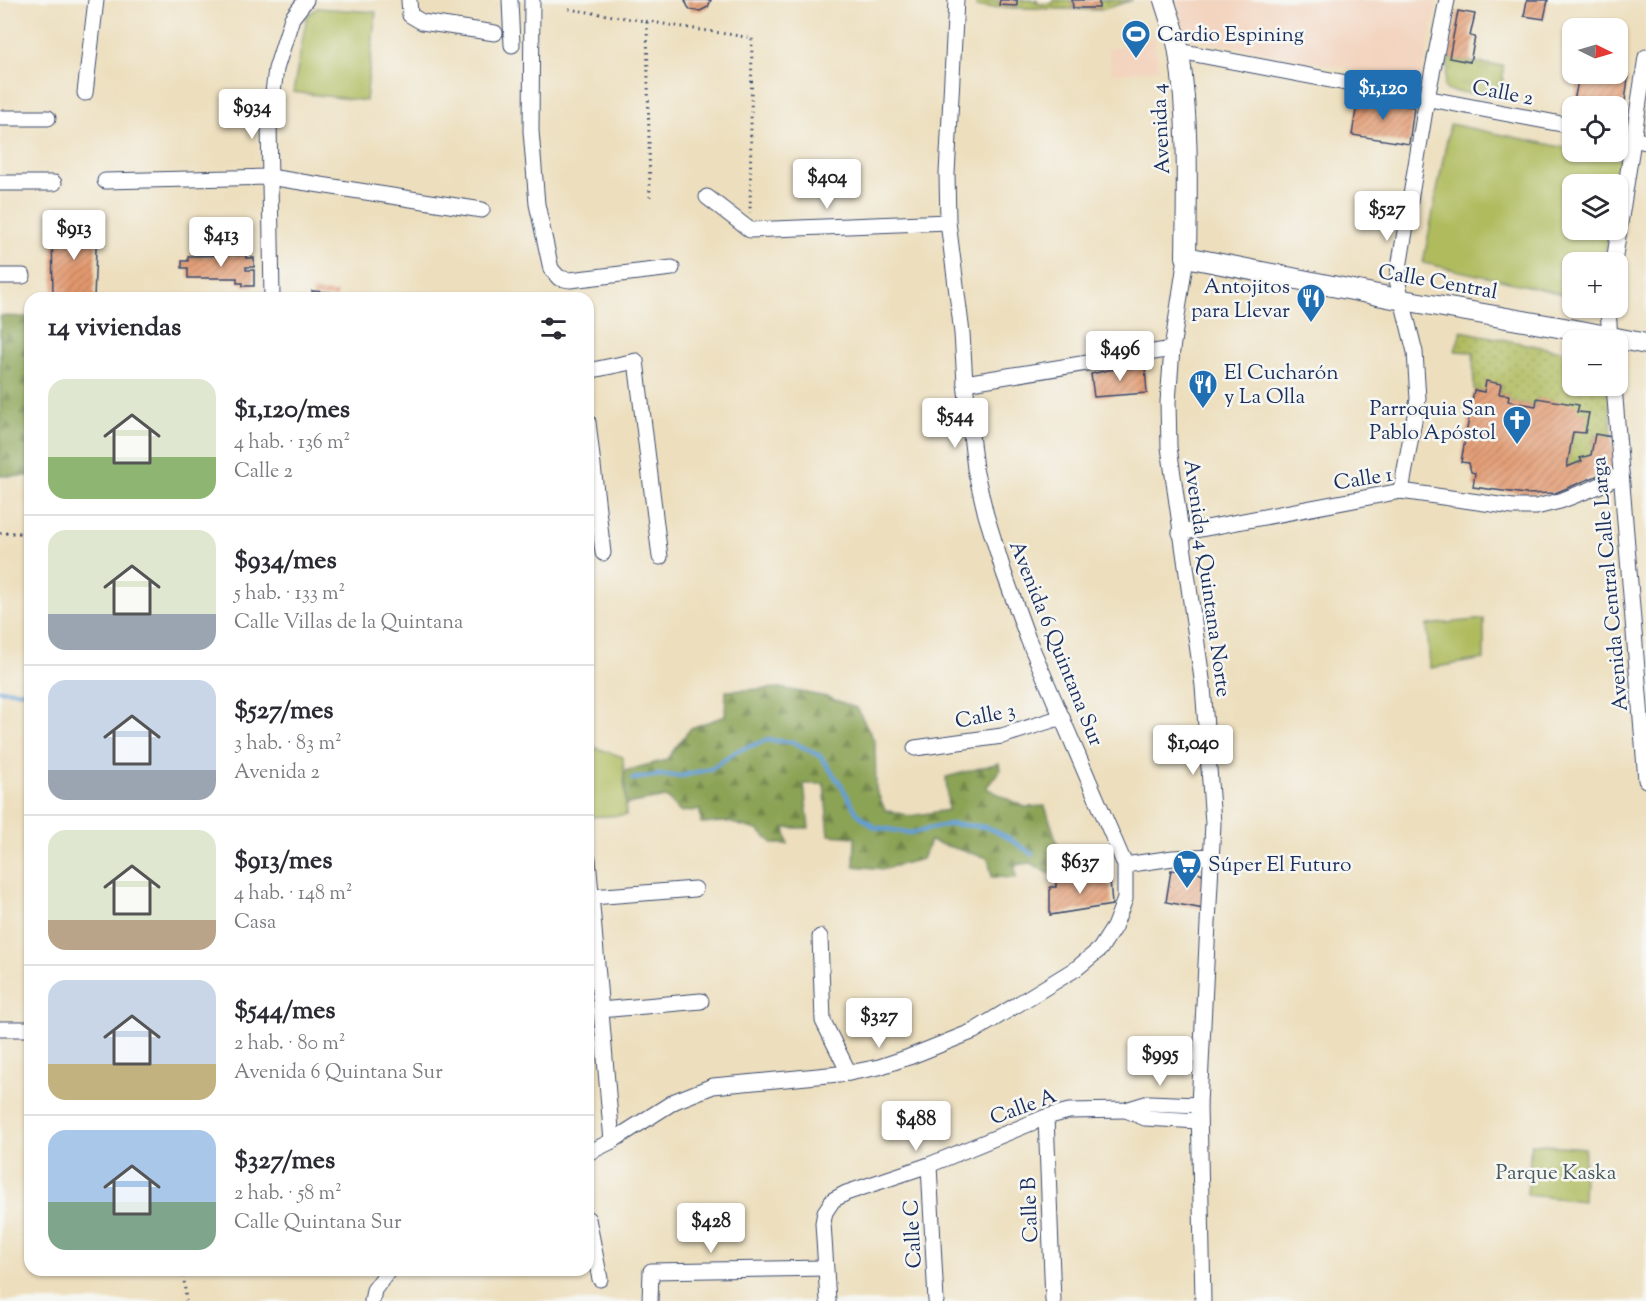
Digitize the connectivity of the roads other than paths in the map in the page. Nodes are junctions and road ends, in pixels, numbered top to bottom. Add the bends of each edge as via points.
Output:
1 (96, 0) edge
2 (306, 0) edge
3 (409, 0) edge
4 (510, 0) edge
5 (532, 0) edge
6 (956, 0) edge
7 (1164, 0) edge
8 (1447, 0) edge
9 (495, 33) dead end
10 (512, 45) dead end
11 (1179, 51) junction
12 (1646, 57) edge
13 (85, 93) dead end
14 (1427, 98) junction
15 (0, 118) edge
16 (48, 118) dead end
17 (1562, 124) edge
18 (1632, 138) edge
19 (269, 177) junction
20 (105, 181) dead end
21 (0, 183) edge
22 (54, 183) dead end
23 (707, 196) dead end
24 (482, 210) dead end
25 (948, 222) junction
26 (1615, 252) edge
27 (1186, 257) junction
28 (672, 268) dead end
29 (0, 276) edge
30 (23, 276) dead end
31 (272, 292) edge
32 (1403, 300) junction
33 (1562, 330) edge
34 (1628, 342) edge
35 (1646, 344) edge
36 (1172, 348) junction
37 (594, 370) edge
38 (965, 383) junction
39 (1615, 396) edge
40 (594, 474) edge
41 (1621, 475) junction
42 (1401, 491) junction
43 (1180, 533) junction
44 (603, 553) dead end
45 (660, 557) dead end
46 (1642, 697) edge
47 (1062, 717) junction
48 (915, 748) dead end
49 (1646, 780) edge
50 (1212, 856) junction
51 (1125, 865) junction
52 (695, 889) dead end
53 (594, 897) edge
54 (594, 935) edge
55 (820, 937) dead end
56 (701, 1001) dead end
57 (600, 1010) junction
58 (0, 1029) edge
59 (24, 1029) edge
60 (849, 1073) junction
61 (1199, 1105) junction
62 (1126, 1110) junction
63 (1046, 1118) junction
64 (1199, 1120) junction
65 (612, 1141) junction
66 (594, 1150) edge
67 (929, 1165) junction
68 (594, 1250) edge
69 (825, 1268) junction
70 (384, 1276) edge
71 (600, 1279) dead end
72 (372, 1301) edge
73 (650, 1301) edge
74 (828, 1301) edge
75 (936, 1301) edge
76 (1053, 1301) edge
77 (1203, 1301) edge

1 - 13 street
2 - 19 street via 292,18 276,69 269,123
3 - 9 street via 410,15 422,22
4 - 10 street
5 - 28 street via 531,131 537,204 550,269 559,278 570,280
6 - 25 street, Avenida 6 Quintana Sur
7 - 11 main road, Avenida 4
8 - 14 street
11 - 14 street, Calle 2
11 - 27 main road, Avenida 4 via 1187,169
12 - 18 street
14 - 17 street, Calle 2
14 - 32 street via 1397,280
15 - 16 street
18 - 26 street
19 - 20 street
19 - 24 street
19 - 31 street
21 - 22 street
23 - 25 street via 750,230
25 - 38 street, Avenida 6 Quintana Sur
27 - 32 main road, Calle Central
27 - 36 street, Avenida 4 Quintana Norte
29 - 30 street
32 - 33 main road, Calle Central
32 - 42 street via 1415,352 1418,399
34 - 35 main road, Calle Central
36 - 38 street
36 - 43 street, Avenida 4 Quintana Norte via 1169,447
37 - 45 street via 636,361
38 - 47 street, Avenida 6 Quintana Sur via 975,469 986,515 1004,573
39 - 41 street, Avenida Central Calle Larga
40 - 44 street
41 - 42 street, Calle 1 via 1536,507
41 - 46 street, Avenida Central Calle Larga
42 - 43 street, Calle 1
43 - 50 street, Avenida 4 Quintana Norte via 1203,686
46 - 49 street, Avenida Central Calle Larga
47 - 48 street, Calle 3 via 1002,736
47 - 51 street, Avenida 6 Quintana Sur
50 - 51 street
50 - 61 street, Avenida 4 Quintana Norte
51 - 60 street via 1125,899 1114,927 1100,949 1077,968 974,1031 909,1057
52 - 53 street
54 - 57 street
55 - 60 street via 823,1021
56 - 57 street
57 - 65 street
58 - 59 street
60 - 65 street via 713,1086 675,1101
61 - 62 street, Calle A via 1149,1103
61 - 64 street, Avenida 4 Quintana Norte
62 - 63 street, Calle A via 1069,1111
62 - 64 street, Calle A via 1145,1119
63 - 67 street, Calle A
63 - 76 street, Calle B
64 - 77 street, Avenida 4 Quintana Norte
65 - 66 street
67 - 69 street, Calle A via 832,1200 823,1223
67 - 75 street, Calle C
68 - 71 street
69 - 73 street via 651,1271
69 - 74 street, Calle A
70 - 72 street via 374,1290

